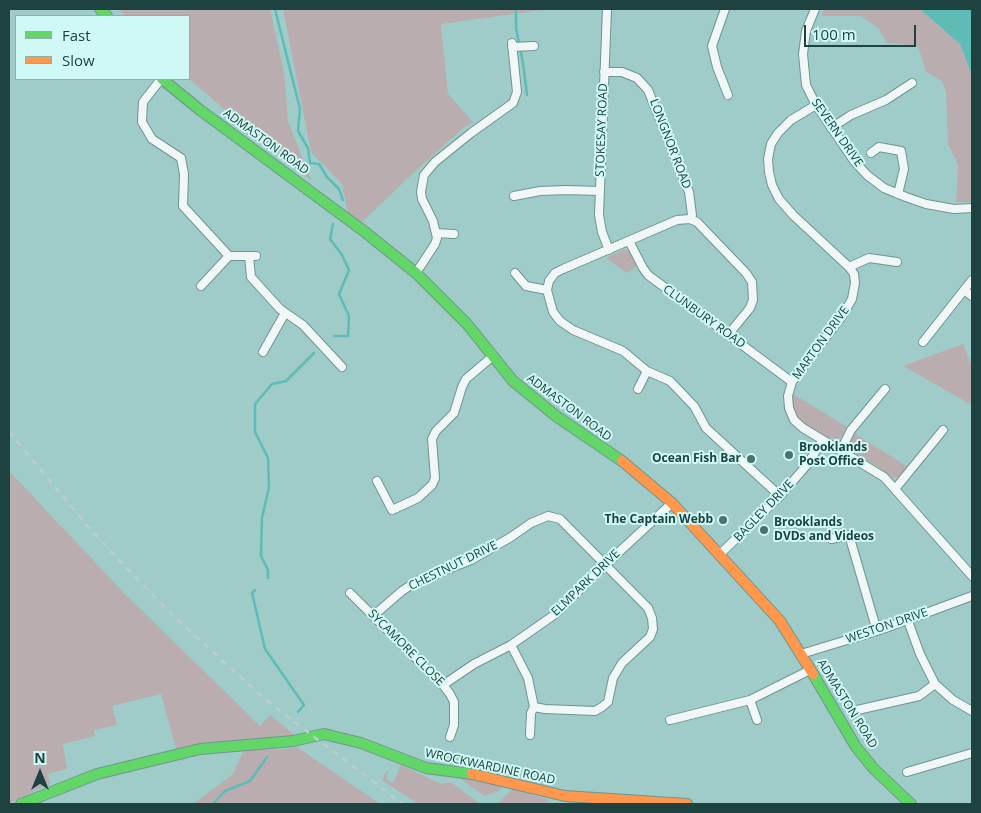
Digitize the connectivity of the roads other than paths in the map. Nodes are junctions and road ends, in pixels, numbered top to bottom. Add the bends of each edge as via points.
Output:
1 (607, 9) edge
2 (725, 9) edge
3 (814, 9) edge
4 (530, 46) dead end
5 (604, 72) junction
6 (161, 80) edge
7 (163, 80) edge
8 (912, 83) dead end
9 (728, 95) dead end
10 (816, 105) junction
11 (831, 128) junction
12 (907, 145) dead end
13 (901, 151) junction
14 (871, 153) dead end
15 (600, 192) junction
16 (898, 194) junction
17 (523, 204) dead end
18 (972, 208) edge
19 (690, 219) junction
20 (436, 233) junction
21 (454, 234) dead end
22 (629, 241) junction
23 (609, 250) junction
24 (229, 256) junction
25 (883, 259) junction
26 (897, 262) dead end
27 (850, 267) junction
28 (881, 269) dead end
29 (416, 273) junction
30 (515, 273) dead end
31 (972, 280) edge
32 (201, 286) dead end
33 (546, 290) junction
34 (964, 290) junction
35 (972, 296) edge
36 (285, 313) junction
37 (728, 335) junction
38 (923, 342) dead end
39 (263, 352) dead end
40 (493, 356) junction
41 (342, 367) dead end
42 (647, 370) junction
43 (792, 382) junction
44 (638, 389) dead end
45 (885, 389) dead end
46 (943, 430) dead end
47 (823, 440) junction
48 (841, 450) junction
49 (377, 481) dead end
50 (895, 489) junction
51 (780, 496) junction
52 (672, 503) junction
53 (831, 539) dead end
54 (719, 556) junction
55 (605, 565) junction
56 (972, 576) edge
57 (350, 593) dead end
58 (972, 596) edge
59 (373, 616) junction
60 (908, 621) junction
61 (877, 632) junction
62 (510, 645) junction
63 (801, 654) junction
64 (810, 670) junction
65 (935, 684) junction
66 (443, 685) junction
67 (750, 700) junction
68 (534, 707) junction
69 (857, 707) dead end
70 (972, 712) edge
71 (670, 720) dead end
72 (757, 720) dead end
73 (530, 735) dead end
74 (450, 737) dead end
75 (972, 752) edge
76 (907, 772) dead end
77 (648, 803) edge
78 (21, 804) edge
79 (687, 804) edge
80 (911, 804) edge

1 - 5 street, STOKESAY ROAD
2 - 9 street via 712,46 716,67
3 - 10 street, SEVERN DRIVE via 806,31 803,54 806,85
4 - 20 street via 513,46 517,92 513,103 435,162 424,175 420,192
5 - 15 street, STOKESAY ROAD
5 - 19 street, LONGNOR ROAD via 622,72 637,78 648,90 689,192
6 - 24 street via 143,102 142,122 152,139 182,158 182,206
7 - 29 street, ADMASTON ROAD
8 - 11 street
10 - 11 street, SEVERN DRIVE
10 - 27 street via 790,120 778,133 771,144 769,172 779,199
11 - 16 street, SEVERN DRIVE via 867,175
12 - 13 street
13 - 14 street via 879,147
13 - 16 street via 904,169
15 - 17 street via 540,191 518,196
15 - 23 street, STOKESAY ROAD via 599,215
16 - 18 street, SEVERN DRIVE via 926,204 954,209
19 - 22 street via 677,220
19 - 37 street via 697,222 752,282 754,300
20 - 21 street
20 - 29 street via 435,244
22 - 23 street
22 - 37 street, CLUNBURY ROAD via 648,275
23 - 33 street via 555,274
24 - 32 street
24 - 36 street via 252,256 251,277
25 - 26 street
25 - 27 street via 869,258
25 - 28 street
27 - 43 street, MARTON DRIVE via 855,283 852,299
29 - 40 street, ADMASTON ROAD via 467,324
30 - 33 street via 526,286
31 - 34 street
33 - 42 street via 553,312 560,321 573,330 623,351
34 - 35 street
34 - 38 street
36 - 39 street
36 - 41 street via 302,325
37 - 43 street, CLUNBURY ROAD
40 - 49 street via 466,379 454,413 432,439 435,478 432,485 418,498 392,510
40 - 52 street, ADMASTON ROAD via 513,381 556,416 624,463
42 - 44 street
42 - 51 street via 670,380 694,406 706,428
43 - 47 street, MARTON DRIVE via 788,402 794,420
45 - 48 street via 851,430
46 - 50 street
47 - 48 street, MARTON DRIVE
47 - 51 street, BAGLEY DRIVE
48 - 50 street, MARTON DRIVE via 873,469
50 - 56 street, MARTON DRIVE
51 - 54 street, BAGLEY DRIVE
52 - 54 street, ADMASTON ROAD
52 - 55 street, ELMPARK DRIVE
53 - 61 street via 849,534
54 - 63 street, ADMASTON ROAD via 780,621
55 - 59 street, CHESTNUT DRIVE via 560,519 548,516 471,560 417,581
55 - 62 street, ELMPARK DRIVE via 554,614
55 - 68 street, CHESTNUT DRIVE via 648,608 653,629 650,637 617,670 608,702 602,707 595,711
57 - 59 street, SYCAMORE CLOSE
58 - 60 street, WESTON DRIVE
59 - 66 street, SYCAMORE CLOSE
60 - 61 street, WESTON DRIVE
60 - 65 street
61 - 63 street, WESTON DRIVE
62 - 66 street, ELMPARK DRIVE
62 - 68 street via 528,678
63 - 64 street, ADMASTON ROAD
64 - 67 street
64 - 80 street, ADMASTON ROAD via 856,747
65 - 69 street via 919,696
65 - 70 street
66 - 74 street, SYCAMORE CLOSE via 454,702 454,725
67 - 71 street
67 - 72 street
68 - 73 street
75 - 76 street
77 - 78 street, WROCKWARDINE ROAD via 565,796 465,772 426,768 361,743 324,734 293,741 200,749 97,774
77 - 79 street, WROCKWARDINE ROAD

